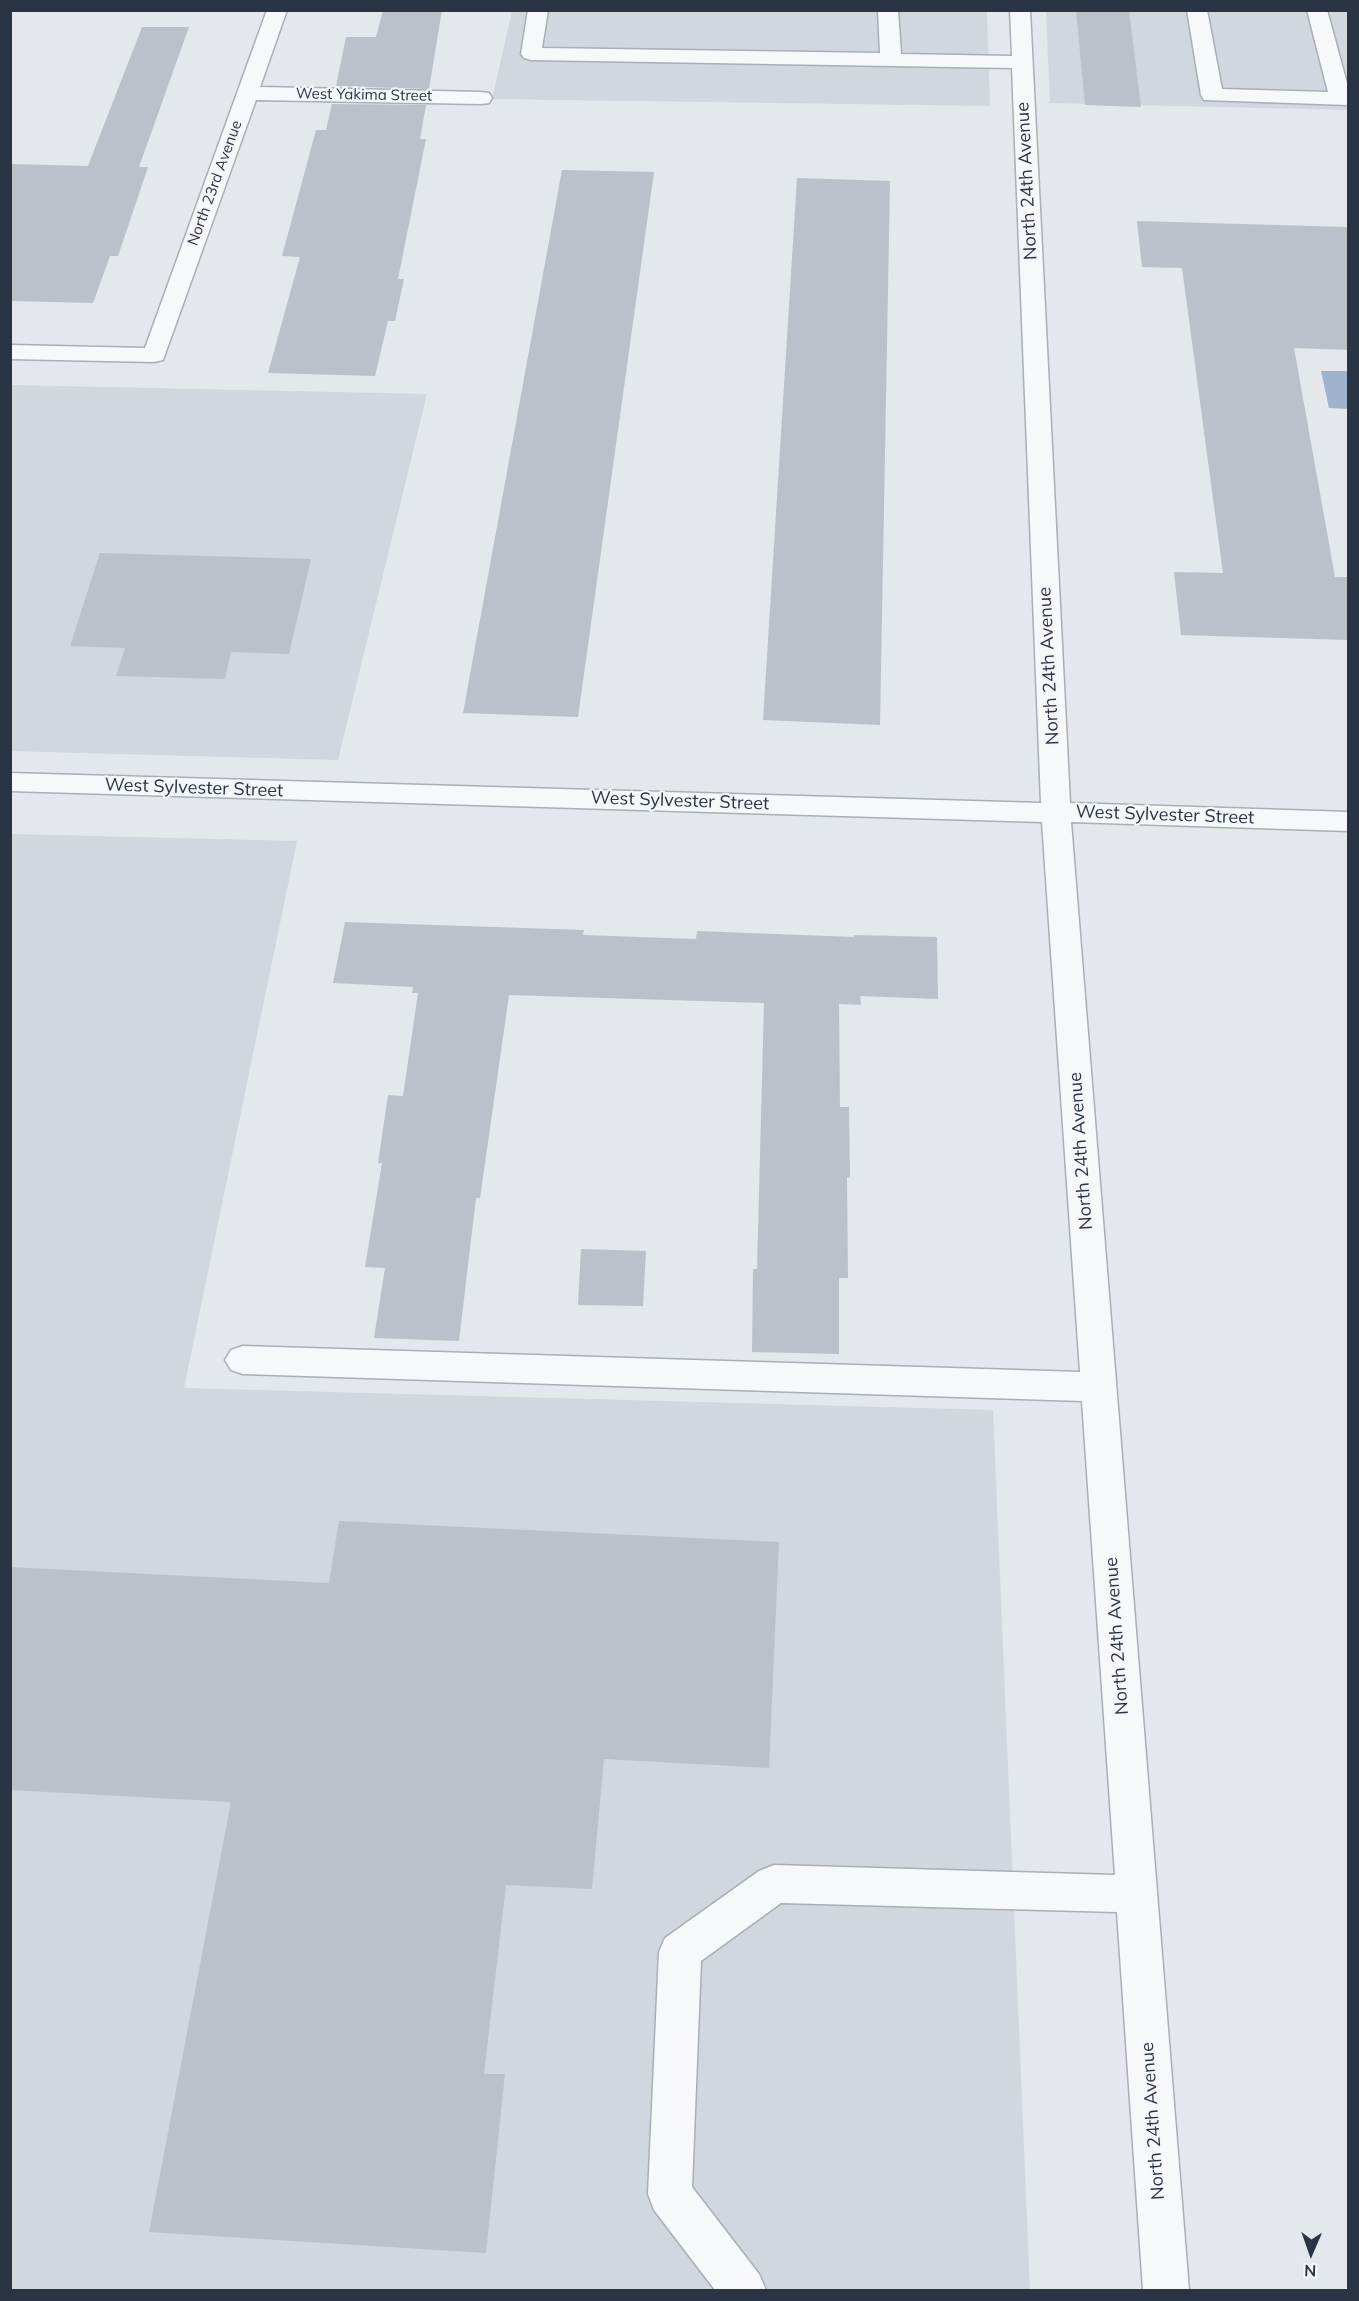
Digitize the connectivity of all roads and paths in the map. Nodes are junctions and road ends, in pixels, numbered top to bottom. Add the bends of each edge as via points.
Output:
1 (277, 10) edge
2 (538, 10) edge
3 (888, 10) edge
4 (1020, 10) edge
5 (1197, 10) edge
6 (1317, 10) edge
7 (891, 60) junction
8 (1022, 62) junction
9 (247, 93) junction
10 (481, 98) dead end
11 (1345, 99) edge
12 (10, 352) edge
13 (10, 782) edge
14 (1056, 812) junction
15 (1348, 821) edge
16 (243, 1360) dead end
17 (1098, 1387) junction
18 (1137, 1894) junction
19 (743, 2290) edge
20 (1166, 2290) edge

1 - 9 street, North 23rd Avenue
2 - 7 street via 531,54
3 - 7 street
4 - 8 street, North 24th Avenue
5 - 11 street via 1212,95
6 - 11 street
7 - 8 street
8 - 14 street, North 24th Avenue
9 - 10 street, West Yakima Street
9 - 12 street, North 23rd Avenue via 154,355
13 - 14 street, West Sylvester Street
14 - 15 street, West Sylvester Street
14 - 17 street, North 24th Avenue
16 - 17 street
17 - 18 street, North 24th Avenue
18 - 19 street via 774,1884 680,1952 670,2194
18 - 20 street, North 24th Avenue

